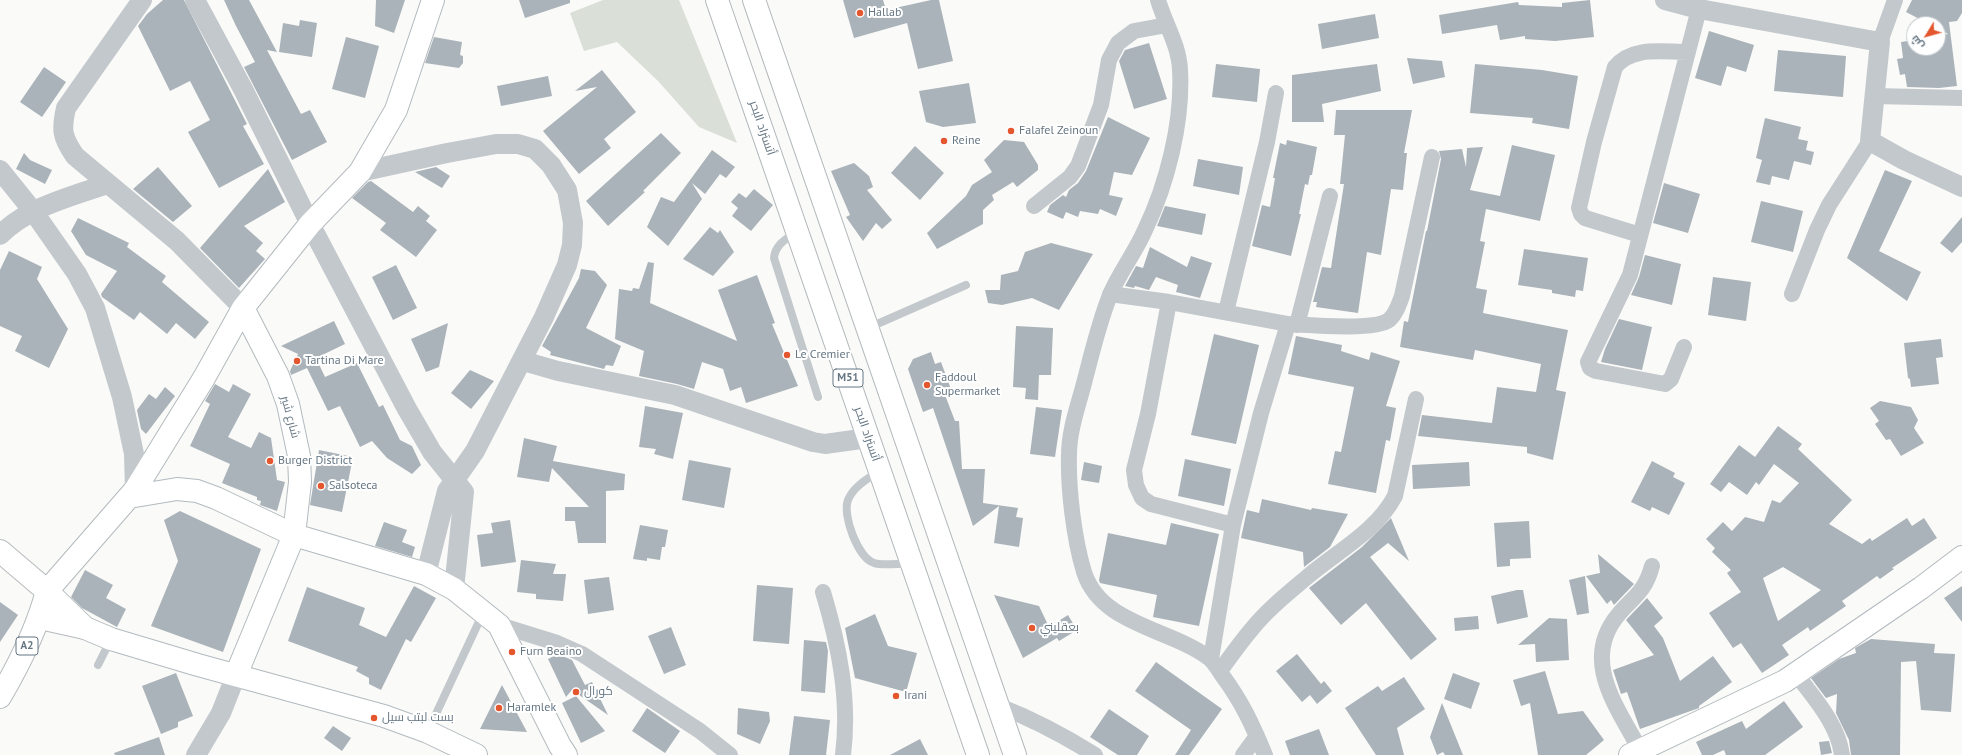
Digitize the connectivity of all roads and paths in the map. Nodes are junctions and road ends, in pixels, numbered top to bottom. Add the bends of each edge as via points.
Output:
1 (142, 0) edge
2 (195, 0) edge
3 (432, 0) edge
4 (717, 0) edge
5 (754, 0) edge
6 (1158, 0) edge
7 (1666, 0) edge
8 (1895, 0) edge
9 (1699, 9) junction
10 (1167, 25) junction
11 (1880, 42) junction
12 (1687, 52) junction
13 (1276, 93) dead end
14 (1874, 96) junction
15 (1962, 98) edge
16 (1870, 141) junction
17 (1432, 157) dead end
18 (0, 170) edge
19 (360, 172) junction
20 (107, 184) junction
21 (1962, 187) edge
22 (1330, 196) dead end
23 (1034, 206) dead end
24 (33, 211) junction
25 (310, 224) junction
26 (798, 231) junction
27 (0, 235) edge
28 (1640, 235) junction
29 (966, 285) dead end
30 (1110, 294) junction
31 (1792, 294) dead end
32 (1169, 302) junction
33 (243, 308) junction
34 (1226, 312) junction
35 (1292, 324) junction
36 (867, 329) junction
37 (1684, 347) dead end
38 (523, 361) junction
39 (818, 397) dead end
40 (1416, 399) dead end
41 (868, 438) junction
42 (879, 470) junction
43 (456, 480) junction
44 (132, 493) junction
45 (1233, 525) junction
46 (294, 536) junction
47 (0, 551) edge
48 (1962, 557) edge
49 (912, 564) junction
50 (1652, 566) dead end
51 (426, 574) junction
52 (454, 589) junction
53 (47, 591) junction
54 (823, 592) dead end
55 (40, 618) junction
56 (491, 619) junction
57 (85, 628) junction
58 (111, 639) junction
59 (98, 665) dead end
60 (1215, 665) junction
61 (1796, 674) junction
62 (236, 675) junction
63 (0, 697) edge
64 (999, 706) junction
65 (428, 732) junction
66 (1257, 736) junction
67 (561, 752) edge
68 (1635, 752) edge
69 (196, 755) edge
70 (476, 755) edge
71 (730, 755) edge
72 (843, 755) edge
73 (978, 755) edge
74 (1014, 755) edge
75 (1095, 755) edge
76 (1243, 755) edge
77 (1265, 755) edge
78 (1842, 755) edge

1 - 20 street via 66,108 62,126 66,143 75,156
2 - 25 street via 243,89
3 - 19 main road via 396,110
4 - 26 main road, أتستراد البحر / M51
5 - 36 main road, M51
6 - 10 street
7 - 9 street
8 - 11 street
9 - 11 street
9 - 12 street
10 - 23 street via 1134,31 1118,43 1110,60 1101,106 1078,166 1061,185
10 - 30 street via 1177,49 1180,70 1177,124 1172,150 1157,202 1145,232
11 - 14 street
12 - 28 street
12 - 28 street via 1642,52 1622,59 1615,67 1594,142 1579,208 1581,214 1585,218
13 - 34 street via 1267,142
14 - 15 street
14 - 16 street
16 - 21 street
16 - 31 street via 1829,205
17 - 35 street via 1402,296 1389,320 1369,326
18 - 24 street
19 - 25 main road
19 - 38 street via 496,144 518,144 535,149 551,165 567,190 573,223 572,245 560,283
20 - 24 street
20 - 33 street via 177,241
22 - 35 street
24 - 27 street
24 - 44 street via 77,274 95,308 122,397 134,454
25 - 33 main road
25 - 43 street via 421,434 432,452
26 - 39 lane via 781,242 774,258
26 - 41 main road, أتستراد البحر / M51
28 - 37 street via 1630,275 1588,362 1590,368 1665,384 1671,379
29 - 36 lane
30 - 32 street
30 - 60 street via 1072,427 1069,454 1071,496 1084,572 1092,590 1106,606 1190,646
32 - 34 street
32 - 45 street via 1148,414 1134,470 1136,485 1142,498 1151,504
33 - 44 main road via 204,378
33 - 46 main road, شارع شير via 278,376 294,430 300,482
34 - 35 street
35 - 45 street via 1261,412
36 - 64 main road, M51
38 - 41 street via 558,371 674,395 813,442 825,444
38 - 43 street via 475,451
40 - 60 street via 1395,496 1389,508 1368,529 1270,609
41 - 42 main road, أتستراد البحر / M51
42 - 49 main road, أتستراد البحر / M51
42 - 49 lane via 854,489 847,501 847,517 862,553 873,563
43 - 51 street via 446,491
43 - 52 street via 464,492 464,498
44 - 46 main road via 177,489 197,491
44 - 53 main road
45 - 60 street
46 - 51 main road
46 - 62 main road, شارع شير
47 - 53 main road
48 - 61 main road
49 - 73 main road, أتستراد البحر / M51
50 - 68 street via 1645,586 1619,613 1609,628 1600,658 1606,685
51 - 52 main road
52 - 56 main road
53 - 55 main road, A2
53 - 57 main road
54 - 72 street via 839,653 844,684
55 - 57 main road
55 - 63 main road, A2 via 16,670
56 - 65 lane
56 - 67 main road
56 - 71 street via 582,654 700,731
57 - 58 main road
58 - 59 lane
58 - 62 main road
60 - 66 street via 1246,709
61 - 68 main road
61 - 78 street via 1828,719
62 - 65 main road via 384,716
62 - 69 street via 221,713
64 - 74 main road, M51
64 - 75 street via 1057,731
65 - 70 main road
66 - 76 street
66 - 77 street

